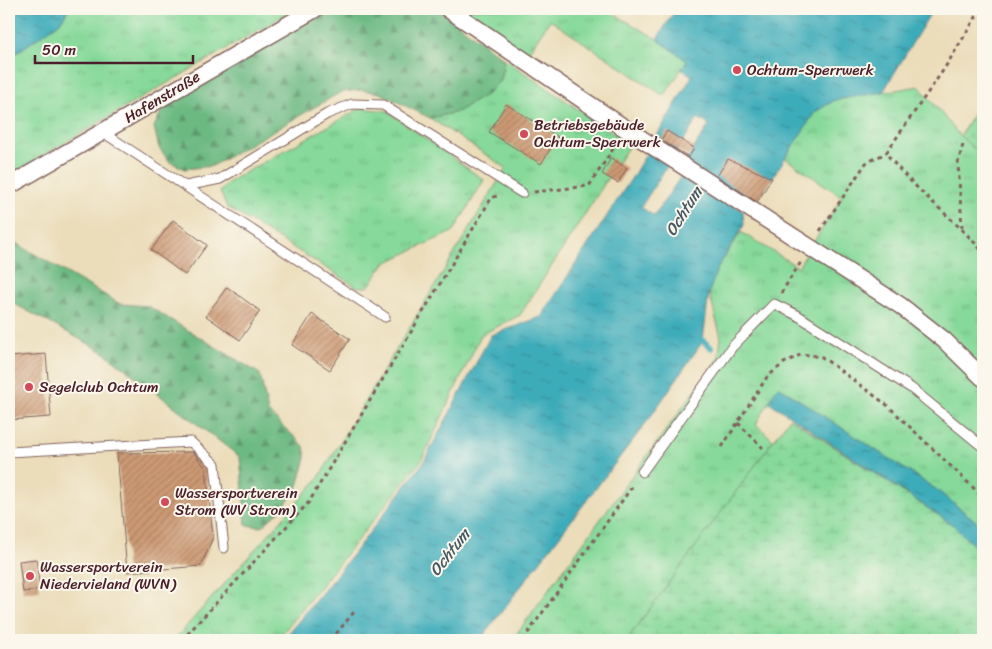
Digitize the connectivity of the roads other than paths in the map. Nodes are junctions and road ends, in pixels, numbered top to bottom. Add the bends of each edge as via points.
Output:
1 (315, 9) edge
2 (448, 9) edge
3 (104, 132) junction
4 (9, 186) edge
5 (186, 186) junction
6 (522, 193) road end
7 (385, 317) dead end
8 (983, 378) edge
9 (983, 447) edge
10 (9, 452) edge
11 (642, 472) road end
12 (224, 548) dead end

1 - 3 street, Hafenstraße
2 - 8 street via 626,129 901,306 944,340
3 - 4 street, Hafenstraße
3 - 5 lane
5 - 6 lane via 220,179 327,114 352,104 383,105
5 - 7 lane
9 - 11 lane via 911,388 797,315 774,304 732,347
10 - 12 lane via 191,442 215,464

